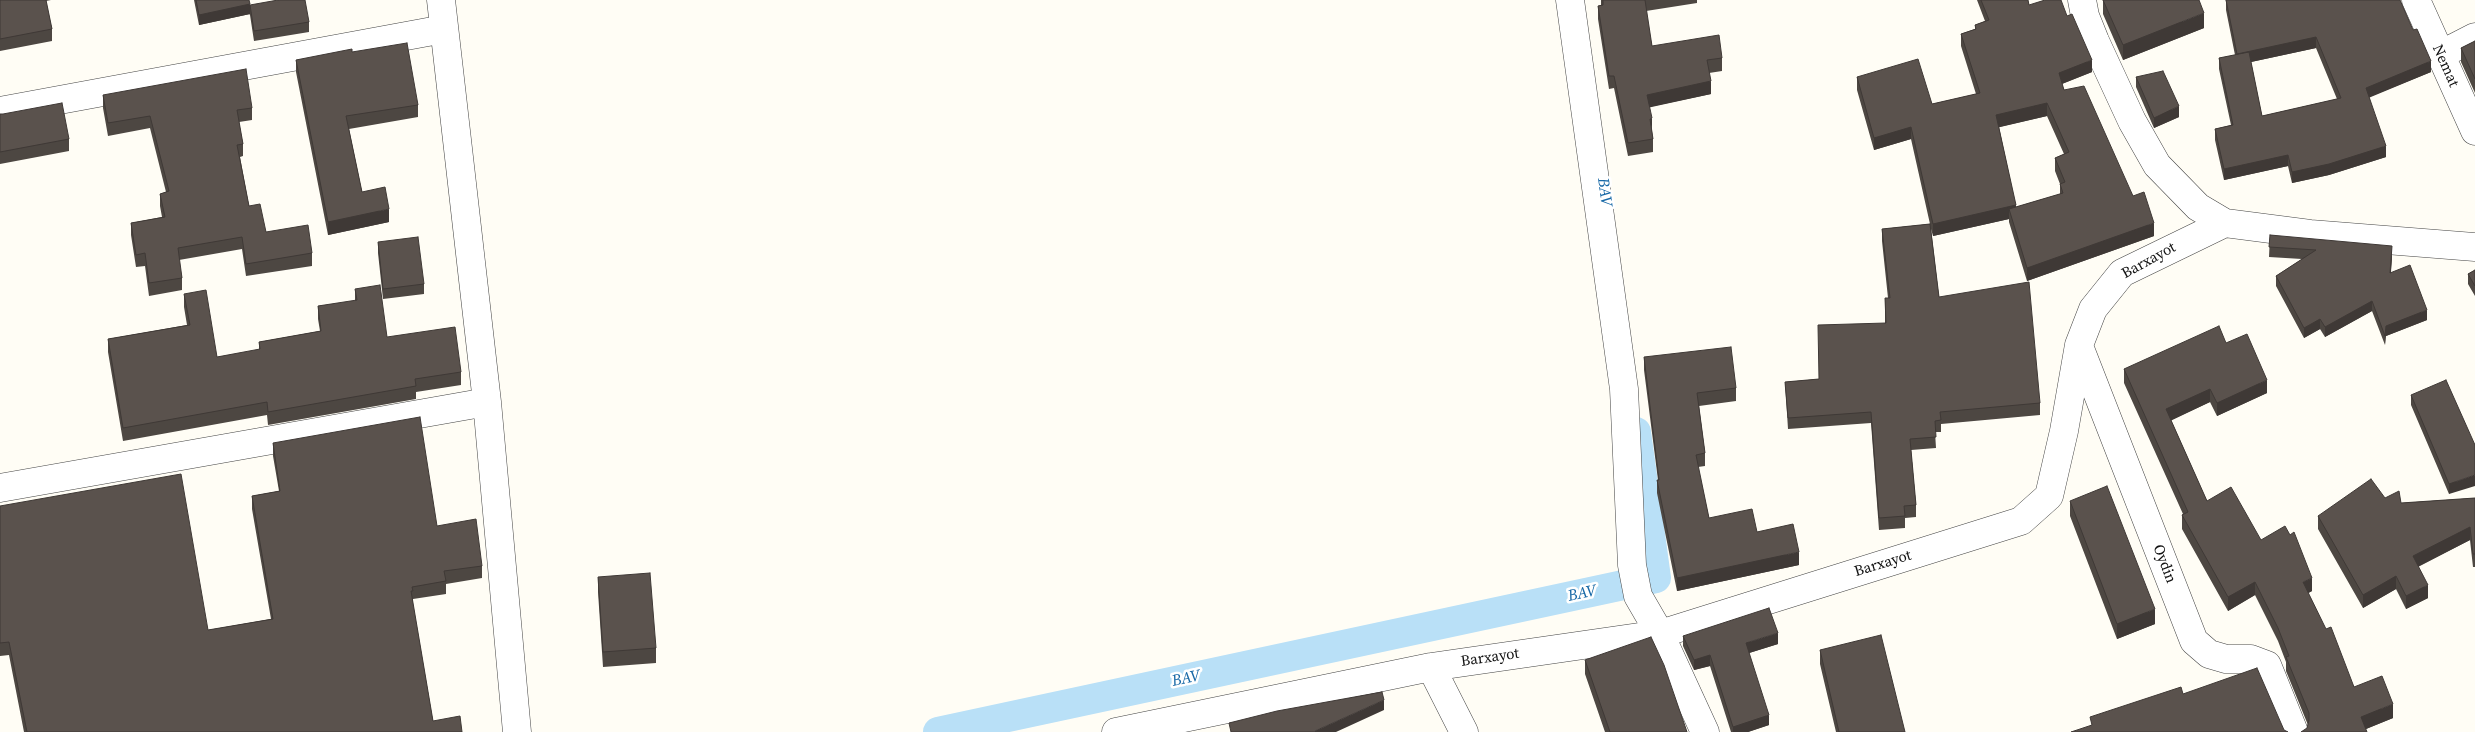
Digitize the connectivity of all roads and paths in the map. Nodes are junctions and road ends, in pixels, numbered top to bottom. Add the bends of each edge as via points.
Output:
1 (441, 0) edge
2 (1570, 0) edge
3 (2082, 0) edge
4 (2416, 0) edge
5 (444, 29) junction
6 (2475, 37) edge
7 (2440, 55) junction
8 (0, 111) edge
9 (2475, 131) edge
10 (2225, 223) junction
11 (2475, 247) edge
12 (2079, 345) junction
13 (486, 402) junction
14 (0, 488) edge
15 (1660, 634) junction
16 (1430, 666) junction
17 (517, 732) edge
18 (1116, 732) edge
19 (1464, 732) edge
20 (1705, 732) edge
21 (2294, 732) edge

1 - 5 street
2 - 15 street via 1624,389 1632,565 1638,596
3 - 10 street via 2095,41 2132,121 2157,165 2198,207
4 - 7 street, Nemat
5 - 8 street
5 - 13 street
6 - 7 street
7 - 9 street, Nemat
10 - 11 street via 2310,234
10 - 12 street, Barxayot via 2122,273 2093,309
12 - 15 street, Barxayot via 2049,496 2021,521
12 - 21 street, Oydin via 2194,641 2209,654 2226,659 2251,659 2267,665
13 - 14 street
13 - 17 street
15 - 16 street, Barxayot
15 - 20 street
16 - 18 street, Barxayot
16 - 19 street

